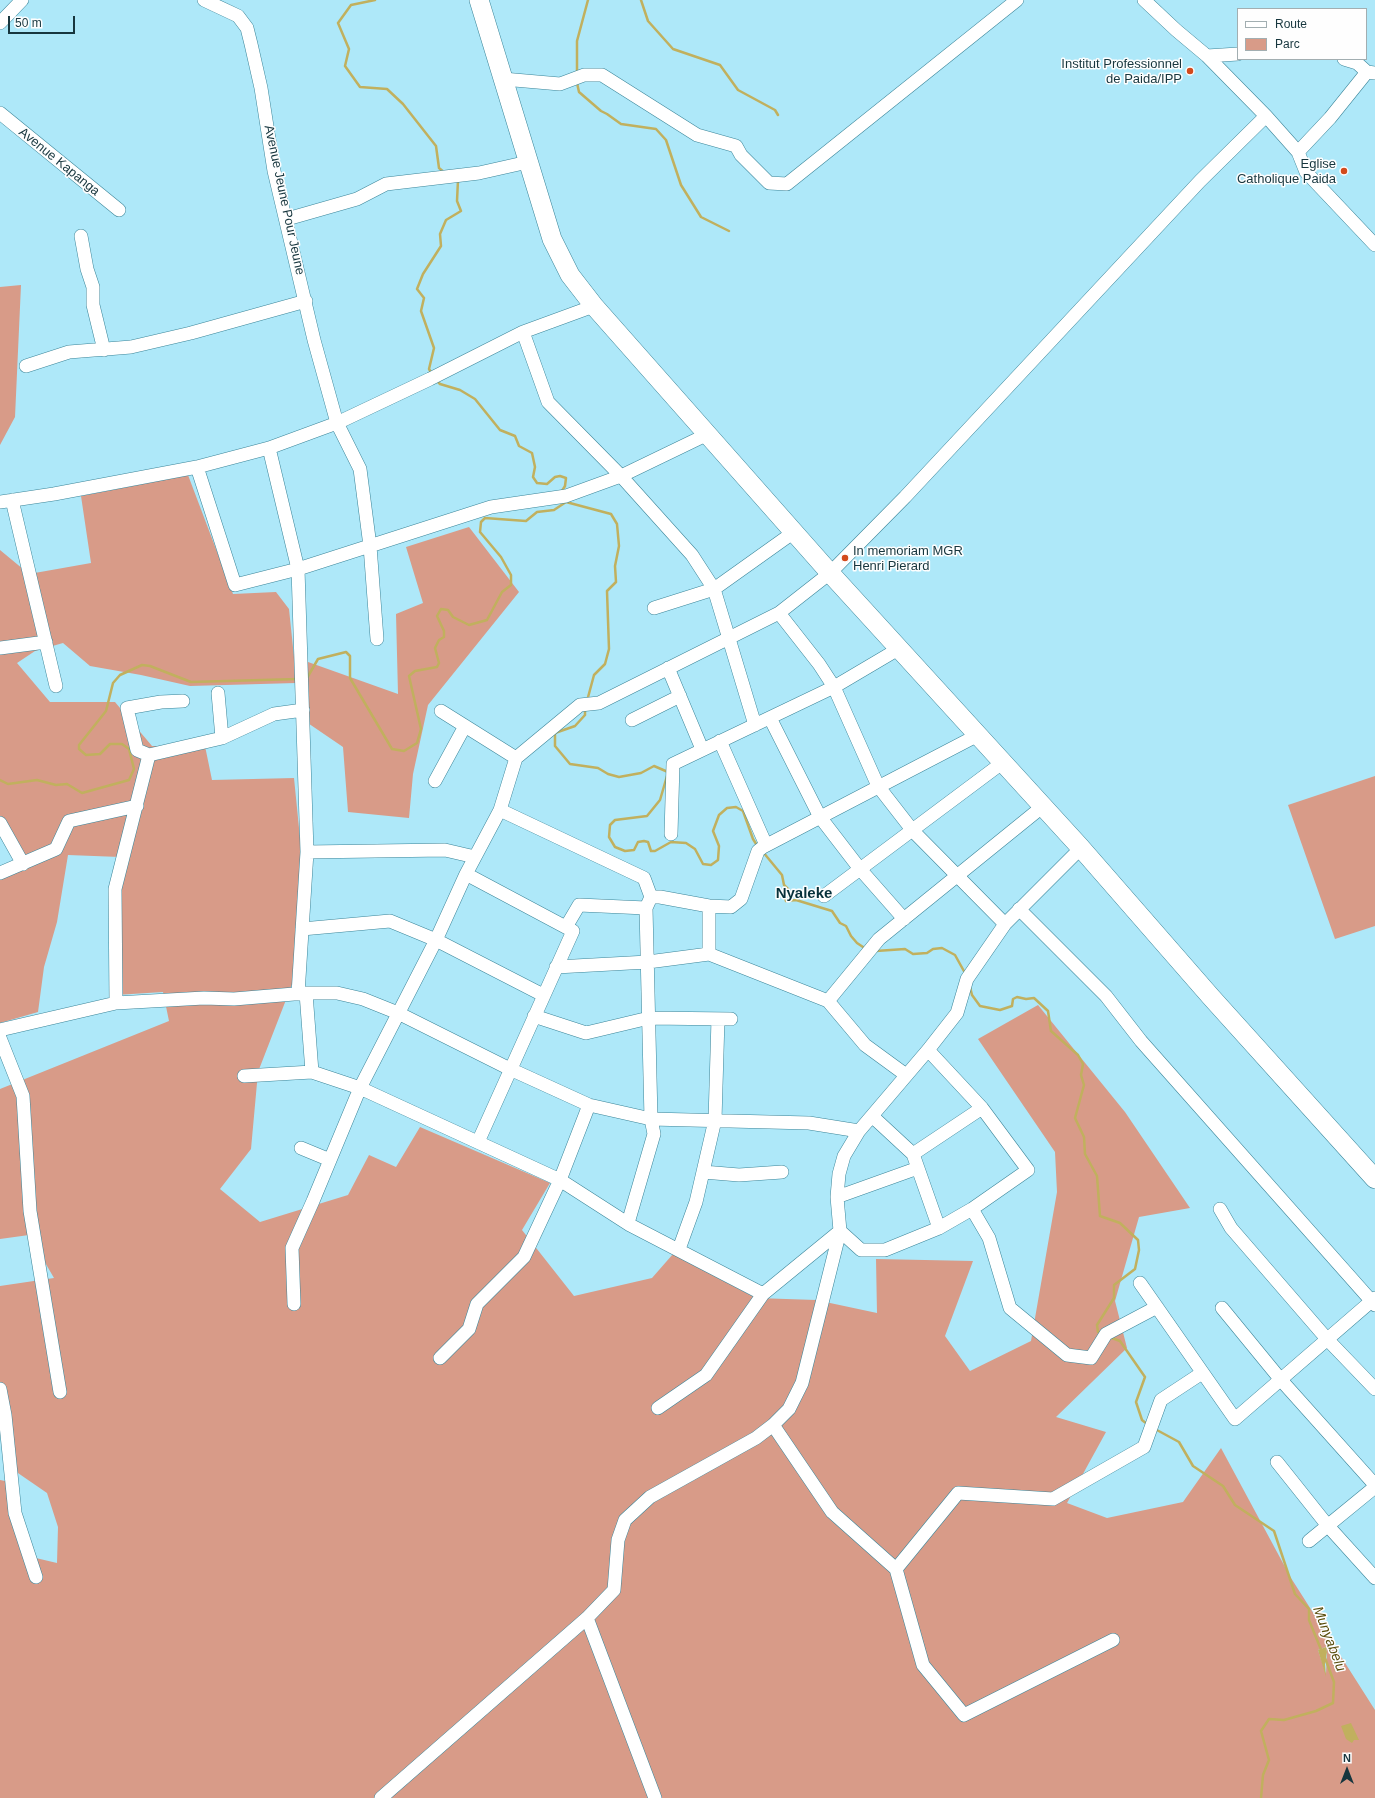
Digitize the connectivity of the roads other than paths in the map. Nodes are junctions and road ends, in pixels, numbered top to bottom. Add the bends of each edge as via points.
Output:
1 (22, 0) edge
2 (204, 0) edge
3 (479, 0) edge
4 (1017, 0) edge
5 (1144, 0) edge
6 (0, 23) edge
7 (1237, 54) edge
8 (1207, 56) junction
9 (1348, 60) edge
10 (1371, 72) edge
11 (503, 79) junction
12 (0, 113) edge
13 (1266, 116) junction
14 (1298, 152) junction
15 (528, 162) junction
16 (119, 210) dead end
17 (287, 220) junction
18 (80, 236) dead end
19 (1375, 245) edge
20 (306, 301) junction
21 (594, 306) junction
22 (523, 332) junction
23 (104, 350) junction
24 (26, 366) dead end
25 (337, 422) junction
26 (708, 434) junction
27 (269, 448) junction
28 (197, 467) junction
29 (621, 476) junction
30 (6, 501) edge
31 (794, 532) junction
32 (370, 546) junction
33 (298, 569) junction
34 (830, 573) junction
35 (714, 588) junction
36 (654, 608) dead end
37 (779, 613) junction
38 (377, 639) dead end
39 (729, 639) junction
40 (46, 642) junction
41 (0, 648) edge
42 (900, 648) junction
43 (668, 668) junction
44 (56, 686) dead end
45 (834, 687) junction
46 (218, 693) dead end
47 (680, 696) junction
48 (183, 701) dead end
49 (303, 710) junction
50 (441, 711) dead end
51 (770, 718) junction
52 (632, 720) dead end
53 (755, 725) junction
54 (465, 726) junction
55 (978, 735) junction
56 (222, 738) junction
57 (720, 741) junction
58 (702, 749) junction
59 (149, 755) junction
60 (516, 758) junction
61 (1002, 763) junction
62 (435, 781) dead end
63 (878, 786) junction
64 (136, 806) junction
65 (1042, 807) junction
66 (500, 810) junction
67 (820, 817) junction
68 (0, 823) edge
69 (913, 831) junction
70 (671, 834) dead end
71 (762, 847) junction
72 (1081, 848) junction
73 (307, 852) junction
74 (475, 857) junction
75 (23, 864) junction
76 (860, 869) junction
77 (0, 873) edge
78 (466, 874) junction
79 (956, 876) junction
80 (824, 896) dead end
81 (649, 903) junction
82 (709, 906) junction
83 (1019, 909) junction
84 (904, 919) junction
85 (1005, 924) junction
86 (566, 927) junction
87 (302, 929) junction
88 (436, 940) junction
89 (709, 954) junction
90 (648, 962) junction
91 (556, 967) junction
92 (302, 993) junction
93 (543, 995) junction
94 (828, 1001) junction
95 (116, 1003) junction
96 (398, 1013) junction
97 (534, 1016) junction
98 (649, 1018) junction
99 (0, 1030) edge
100 (0, 1038) edge
101 (928, 1050) junction
102 (510, 1070) junction
103 (312, 1072) junction
104 (906, 1075) junction
105 (244, 1076) dead end
106 (360, 1088) junction
107 (589, 1106) junction
108 (982, 1108) junction
109 (872, 1116) junction
110 (651, 1119) junction
111 (715, 1120) junction
112 (859, 1131) junction
113 (478, 1142) junction
114 (301, 1148) dead end
115 (913, 1154) junction
116 (330, 1160) junction
117 (918, 1168) junction
118 (703, 1172) junction
119 (782, 1172) dead end
120 (1375, 1179) edge
121 (560, 1180) junction
122 (836, 1197) junction
123 (972, 1209) junction
124 (1220, 1209) dead end
125 (628, 1223) junction
126 (939, 1228) junction
127 (840, 1231) junction
128 (679, 1249) junction
129 (1140, 1283) dead end
130 (763, 1294) junction
131 (1374, 1301) edge
132 (294, 1304) dead end
133 (1157, 1307) junction
134 (1222, 1308) dead end
135 (1327, 1339) junction
136 (440, 1358) dead end
137 (1202, 1373) junction
138 (1281, 1380) junction
139 (0, 1389) edge
140 (1375, 1389) edge
141 (60, 1392) dead end
142 (658, 1408) dead end
143 (773, 1425) junction
144 (1277, 1462) dead end
145 (1375, 1486) edge
146 (1328, 1526) junction
147 (1309, 1541) dead end
148 (896, 1570) junction
149 (36, 1577) dead end
150 (1375, 1578) edge
151 (587, 1618) junction
152 (1113, 1640) dead end
153 (381, 1798) edge
154 (656, 1798) edge

1 - 6 street
2 - 17 street, Avenue Jeune Pour Jeune via 238,16 247,28 261,88 274,170
3 - 11 highway
4 - 11 street via 787,184 769,183 741,155 736,146 697,135 602,75 584,75 560,84
5 - 8 street
7 - 8 street
8 - 13 street
9 - 10 street via 1358,63
10 - 14 street
11 - 15 highway
12 - 16 street, Avenue Kapanga
13 - 14 street
13 - 34 street via 1200,181 905,497
14 - 19 street via 1306,172
15 - 17 street via 479,173 386,184 357,199
15 - 21 highway via 552,239 570,275
17 - 20 street, Avenue Jeune Pour Jeune
18 - 23 street via 93,288 93,305
20 - 23 street via 190,333 132,347
20 - 25 street, Avenue Jeune Pour Jeune
21 - 22 street
21 - 26 highway
22 - 25 street
22 - 29 street via 548,402
23 - 24 street via 69,352
25 - 27 street
25 - 32 street, Avenue Jeune Pour Jeune via 360,468
26 - 29 street
26 - 31 highway
27 - 28 street
27 - 33 street
28 - 30 street
28 - 33 street via 235,585
29 - 32 street via 562,497 491,507
29 - 35 street via 692,555
30 - 40 street
31 - 34 highway
31 - 35 street
32 - 33 street
32 - 38 street, Avenue Jeune Pour Jeune
33 - 49 street
34 - 37 street
34 - 42 highway
35 - 36 street
35 - 39 street
37 - 39 street
37 - 45 street
39 - 43 street
39 - 53 street
40 - 41 street
40 - 44 street
42 - 45 street
42 - 55 highway
43 - 47 street
43 - 60 street via 599,703 585,704
45 - 51 street
45 - 63 street
46 - 56 street
47 - 52 street
47 - 58 street
48 - 59 street via 127,708 137,750
49 - 56 street via 274,714
49 - 73 street
50 - 54 street
51 - 53 street
51 - 67 street
53 - 57 street
54 - 60 street
54 - 62 street
55 - 61 highway
55 - 63 street
56 - 59 street
57 - 58 street
57 - 71 street
58 - 70 street via 673,764
59 - 64 street
60 - 66 street
61 - 65 highway
61 - 69 street
63 - 67 street
63 - 69 street
64 - 75 street via 69,821 56,849
64 - 95 street via 115,889
65 - 72 highway
65 - 79 street
66 - 74 street
66 - 81 street via 644,878
67 - 71 street
67 - 76 street
68 - 75 street
69 - 76 street
69 - 79 street
71 - 82 street via 741,899 731,908
72 - 83 street
72 - 120 highway
73 - 74 street via 445,850
73 - 87 street
74 - 78 street
75 - 77 street
76 - 80 street
76 - 84 street
78 - 86 street
78 - 88 street
79 - 84 street
79 - 85 street
81 - 82 street via 660,897
81 - 86 street via 579,905
81 - 90 street
82 - 89 street
83 - 85 street
83 - 131 street via 1106,996 1141,1041
84 - 94 street via 879,939
85 - 101 street via 967,979 957,1013
86 - 91 street via 573,931
87 - 88 street via 390,921
87 - 92 street
88 - 93 street
88 - 96 street
89 - 90 street
89 - 94 street
90 - 91 street
90 - 98 street
91 - 93 street
92 - 95 street via 234,999 204,998
92 - 96 street via 338,993 363,999
92 - 103 street
93 - 97 street
94 - 104 street via 865,1045
95 - 99 street
96 - 102 street
96 - 106 street
97 - 98 street via 586,1033
97 - 102 street
98 - 110 street
98 - 111 street via 725,1019
100 - 141 street via 22,1096 30,1212
101 - 104 street
101 - 108 street
102 - 107 street
102 - 113 street
103 - 105 street
103 - 106 street
104 - 109 street
106 - 113 street
106 - 116 street
107 - 110 street
107 - 121 street
108 - 115 street
108 - 123 street via 1028,1170
109 - 112 street
109 - 115 street
110 - 111 street
110 - 125 street via 654,1134
111 - 112 street via 809,1124
111 - 118 street
112 - 122 street via 844,1156
113 - 121 street
114 - 116 street
115 - 117 street
116 - 132 street via 292,1248
117 - 122 street
117 - 126 street
118 - 119 street via 739,1175
118 - 128 street via 696,1202
121 - 125 street
121 - 136 street via 524,1257 477,1304 469,1329
122 - 127 street
123 - 126 street
123 - 133 street via 989,1238 1010,1308 1068,1355 1091,1358 1104,1336
124 - 135 street via 1231,1228
125 - 128 street
126 - 127 street via 885,1250 861,1250
127 - 130 street
127 - 143 street via 802,1383 789,1409
128 - 130 street
129 - 133 street
130 - 142 street via 706,1375
131 - 135 street
133 - 137 street
134 - 138 street
135 - 138 street
135 - 140 street
137 - 138 street via 1235,1419
137 - 148 street via 1161,1400 1144,1446 1053,1499 958,1493
138 - 145 street
139 - 149 street via 15,1513
143 - 148 street via 832,1512
143 - 151 street via 756,1438 650,1497 625,1520 618,1540 614,1590
144 - 146 street
145 - 146 street
146 - 147 street
146 - 150 street
148 - 152 street via 923,1665 964,1715
151 - 153 street
151 - 154 street

